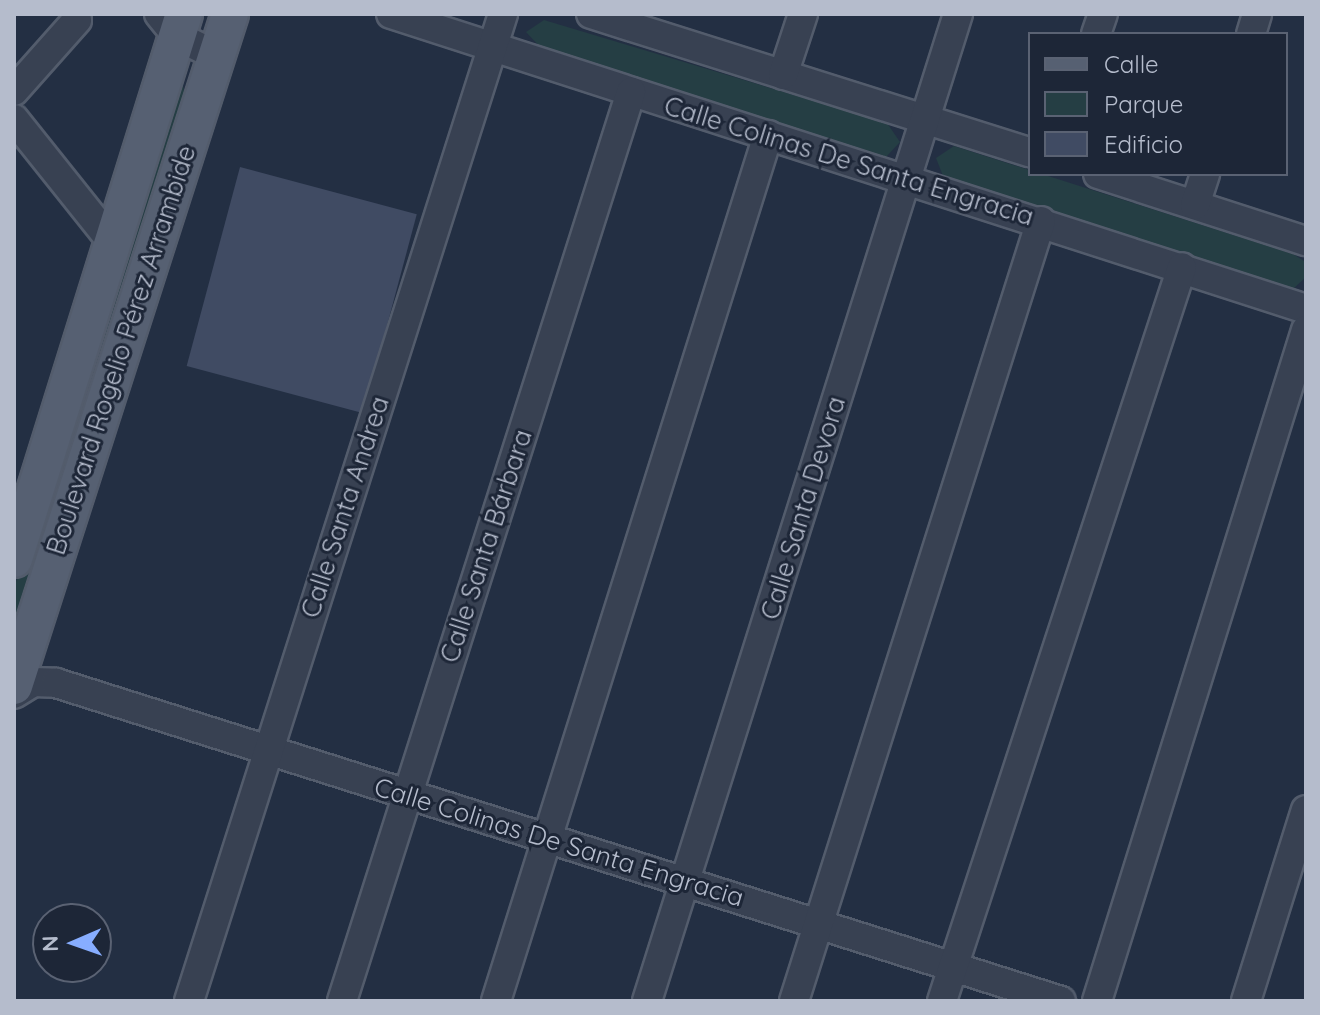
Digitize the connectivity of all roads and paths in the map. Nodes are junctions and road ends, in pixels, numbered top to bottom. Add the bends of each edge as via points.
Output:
1 (230, 14) edge
2 (391, 14) edge
3 (503, 14) edge
4 (591, 14) edge
5 (803, 14) edge
6 (958, 14) edge
7 (77, 20) dead end
8 (173, 21) edge
9 (653, 23) edge
10 (494, 43) junction
11 (215, 55) junction
12 (783, 75) junction
13 (14, 91) edge
14 (631, 92) junction
15 (14, 119) edge
16 (924, 119) junction
17 (768, 135) junction
18 (1028, 151) edge
19 (1104, 176) edge
20 (1204, 176) edge
21 (906, 178) junction
22 (1195, 205) junction
23 (1041, 221) junction
24 (1306, 241) edge
25 (113, 243) junction
26 (1182, 267) junction
27 (1306, 309) edge
28 (1306, 330) edge
29 (14, 559) edge
30 (29, 637) junction
31 (56, 683) junction
32 (14, 686) edge
33 (14, 694) edge
34 (267, 749) junction
35 (407, 796) junction
36 (1306, 810) edge
37 (548, 837) junction
38 (686, 882) junction
39 (818, 923) junction
40 (953, 968) junction
41 (189, 1001) edge
42 (342, 1001) edge
43 (496, 1001) edge
44 (647, 1001) edge
45 (794, 1001) edge
46 (942, 1001) edge
47 (1061, 1001) edge
48 (1097, 1001) edge
49 (1246, 1001) edge

1 - 11 main road, Boulevard Rogelio Pérez Arrambide
2 - 10 street, Calle Colinas De Santa Engracia
3 - 10 street, Calle Santa Andrea
4 - 9 street
5 - 12 street
6 - 16 street, Calle Santa Devora
7 - 13 street
8 - 11 street
8 - 25 main road, Boulevard Rogelio Pérez Arrambide
9 - 12 street
10 - 14 street, Calle Colinas De Santa Engracia
10 - 34 street, Calle Santa Andrea
11 - 30 main road, Boulevard Rogelio Pérez Arrambide
12 - 16 street
14 - 17 street, Calle Colinas De Santa Engracia
14 - 35 street, Calle Santa Bárbara
15 - 25 street
16 - 18 street
16 - 21 street, Calle Santa Devora
17 - 21 street, Calle Colinas De Santa Engracia
17 - 37 street
19 - 22 street
20 - 22 street
21 - 23 street, Calle Colinas De Santa Engracia
21 - 38 street, Calle Santa Devora
22 - 24 street
23 - 26 street, Calle Colinas De Santa Engracia
23 - 39 street
25 - 29 main road, Boulevard Rogelio Pérez Arrambide
26 - 27 street, Calle Colinas De Santa Engracia
26 - 40 street
28 - 48 street
30 - 31 street via 32,665
30 - 32 main road, Boulevard Rogelio Pérez Arrambide
31 - 33 street via 33,682
31 - 34 street, Calle Colinas De Santa Engracia
34 - 35 street, Calle Colinas De Santa Engracia
34 - 41 street, Calle Santa Andrea
35 - 37 street, Calle Colinas De Santa Engracia
35 - 42 street, Calle Santa Bárbara
36 - 49 street
37 - 38 street, Calle Colinas De Santa Engracia
37 - 43 street
38 - 39 street, Calle Colinas De Santa Engracia
38 - 44 street, Calle Santa Devora
39 - 40 street, Calle Colinas De Santa Engracia
39 - 45 street
40 - 46 street
40 - 47 street, Calle Colinas De Santa Engracia

